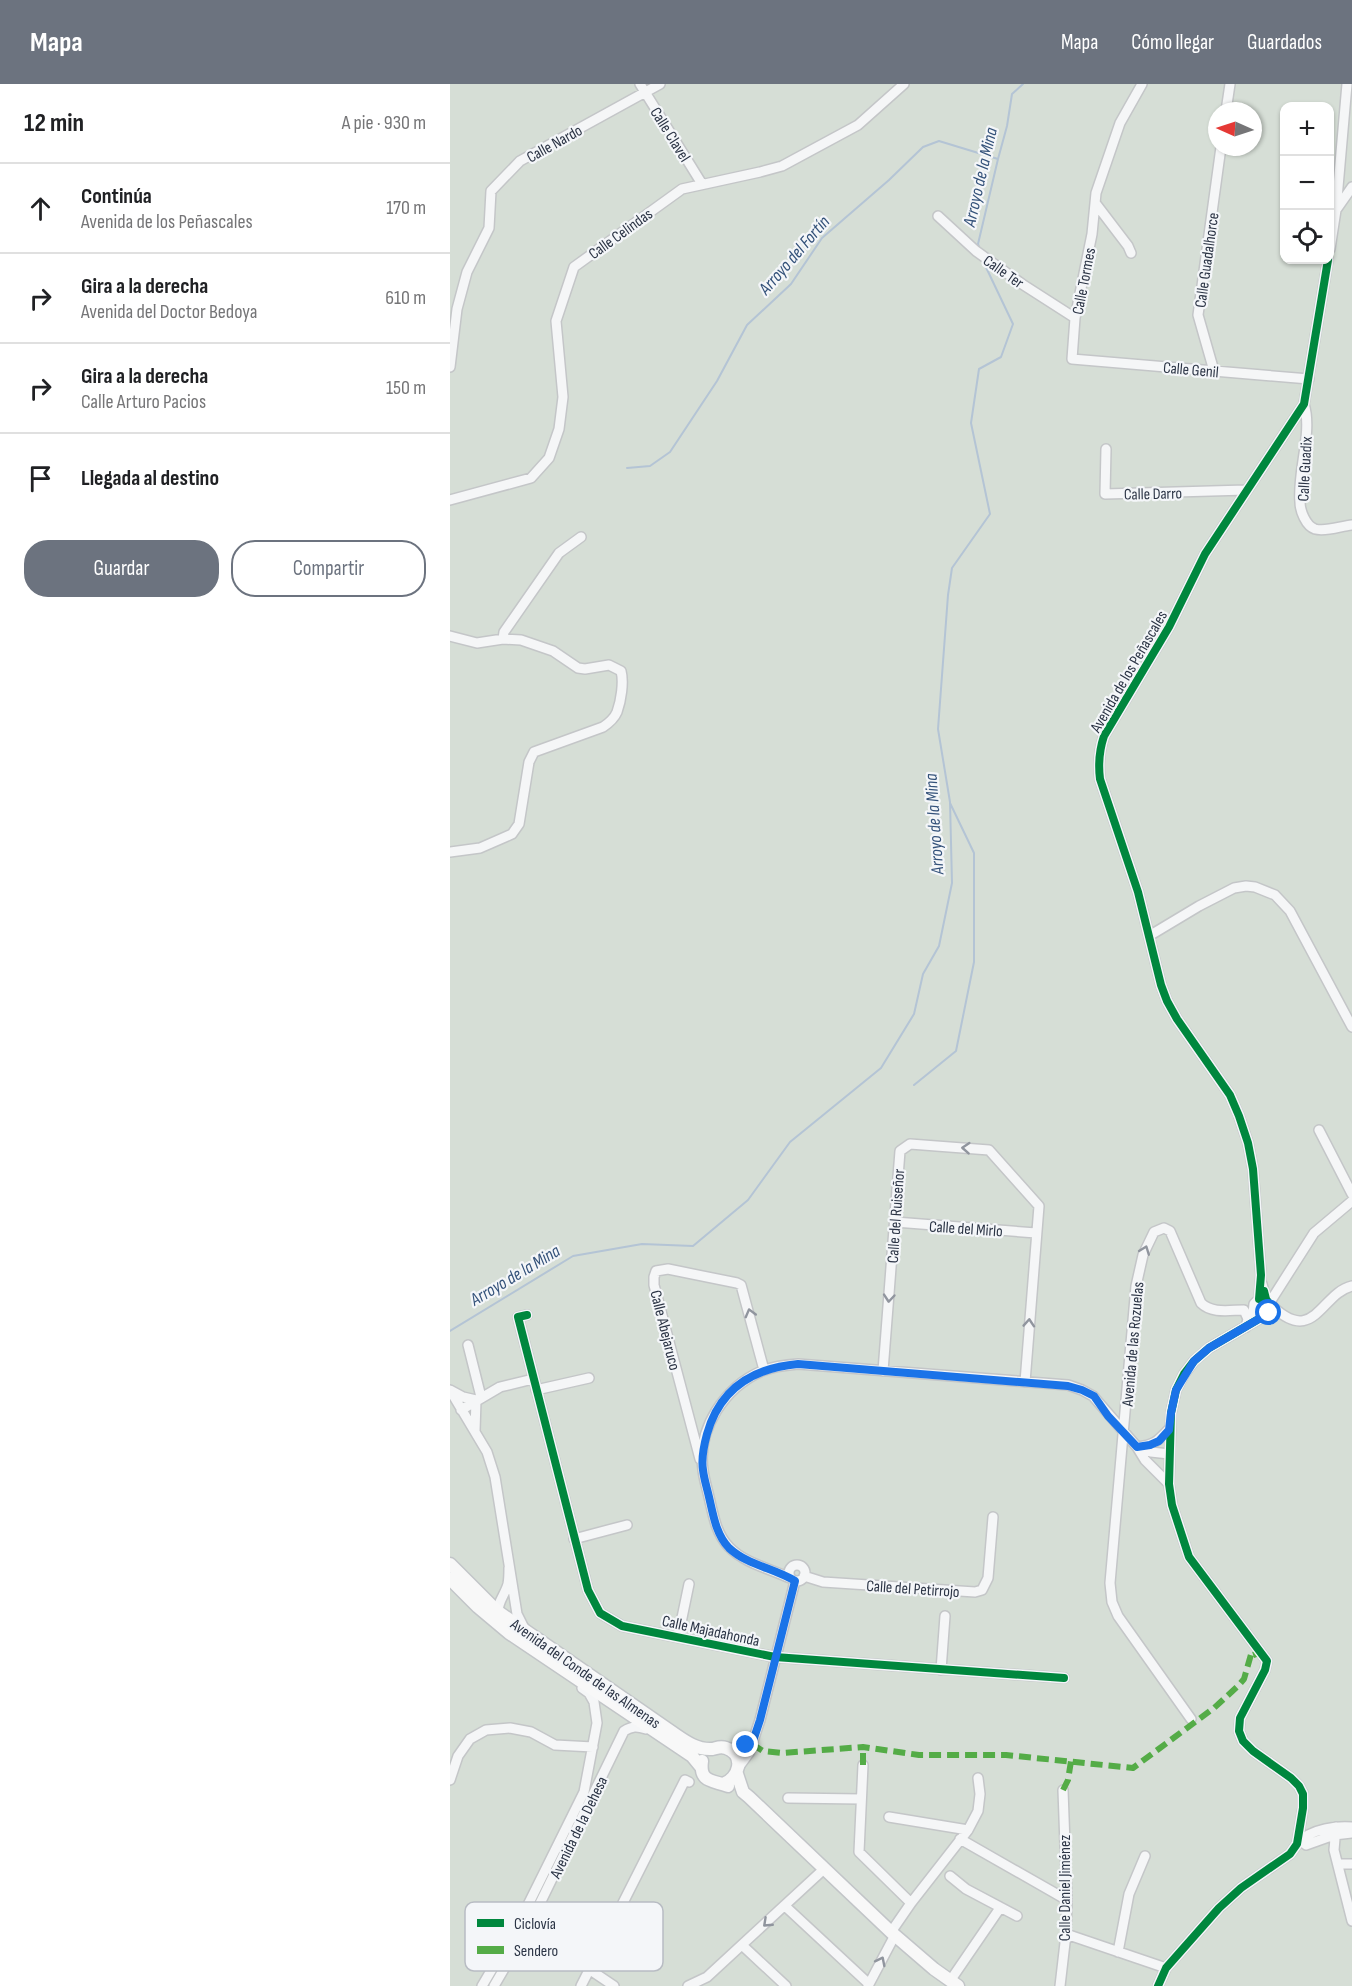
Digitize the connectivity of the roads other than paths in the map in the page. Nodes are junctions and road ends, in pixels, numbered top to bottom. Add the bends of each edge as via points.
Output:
1 (660, 84) edge
2 (904, 84) edge
3 (1142, 84) edge
4 (1230, 84) edge
5 (1347, 84) edge
6 (642, 88) edge
7 (1227, 102) edge
8 (1220, 156) edge
9 (702, 184) junction
10 (1352, 187) edge
11 (1096, 204) junction
12 (1336, 210) junction
13 (938, 216) dead end
14 (1334, 221) edge
15 (1131, 253) dead end
16 (1327, 264) edge
17 (1076, 318) junction
18 (1072, 359) joint
19 (450, 367) edge
20 (1214, 371) junction
21 (1309, 379) junction
22 (1304, 404) junction
23 (1106, 449) dead end
24 (1246, 490) junction
25 (450, 500) edge
26 (1352, 525) edge
27 (581, 537) dead end
28 (450, 636) edge
29 (503, 639) junction
30 (450, 852) edge
31 (1149, 936) junction
32 (1352, 1027) edge
33 (1319, 1130) dead end
34 (1352, 1194) edge
35 (1352, 1201) edge
36 (895, 1222) junction
37 (1036, 1233) junction
38 (1352, 1286) edge
39 (1266, 1306) junction
40 (1251, 1311) junction
41 (527, 1315) dead end
42 (1249, 1324) junction
43 (468, 1345) dead end
44 (764, 1370) junction
45 (884, 1371) junction
46 (533, 1378) junction
47 (589, 1378) dead end
48 (1025, 1382) junction
49 (450, 1390) edge
50 (536, 1390) junction
51 (478, 1399) junction
52 (461, 1410) junction
53 (689, 1420) junction
54 (710, 1423) junction
55 (1169, 1430) junction
56 (476, 1431) junction
57 (1124, 1433) junction
58 (1137, 1447) junction
59 (1169, 1458) junction
60 (1145, 1460) junction
61 (702, 1468) junction
62 (1168, 1484) junction
63 (993, 1516) dead end
64 (627, 1525) dead end
65 (574, 1539) junction
66 (450, 1564) edge
67 (509, 1568) junction
68 (768, 1568) junction
69 (796, 1578) junction
70 (450, 1579) edge
71 (689, 1584) dead end
72 (499, 1603) junction
73 (517, 1614) junction
74 (945, 1616) dead end
75 (529, 1635) junction
76 (678, 1637) junction
77 (775, 1657) junction
78 (548, 1660) junction
79 (941, 1670) junction
80 (1064, 1678) dead end
81 (618, 1706) junction
82 (1191, 1719) dead end
83 (597, 1723) junction
84 (654, 1732) junction
85 (676, 1735) junction
86 (752, 1744) junction
87 (593, 1747) junction
88 (712, 1749) junction
89 (729, 1749) junction
90 (591, 1757) junction
91 (609, 1763) junction
92 (863, 1765) dead end
93 (701, 1767) junction
94 (737, 1771) junction
95 (978, 1778) dead end
96 (450, 1780) edge
97 (689, 1782) dead end
98 (723, 1784) junction
99 (1063, 1790) dead end
100 (743, 1792) junction
101 (788, 1798) dead end
102 (861, 1799) junction
103 (889, 1817) dead end
104 (1352, 1827) edge
105 (968, 1830) junction
106 (1335, 1831) junction
107 (1352, 1833) edge
108 (960, 1839) junction
109 (1299, 1843) junction
110 (1145, 1856) dead end
111 (1338, 1864) junction
112 (1352, 1864) edge
113 (824, 1869) junction
114 (950, 1876) dead end
115 (1067, 1900) junction
116 (529, 1902) edge
117 (541, 1902) edge
118 (624, 1902) edge
119 (911, 1903) junction
120 (785, 1906) junction
121 (1000, 1908) junction
122 (1017, 1916) dead end
123 (1352, 1921) edge
124 (893, 1934) junction
125 (1066, 1934) junction
126 (742, 1946) junction
127 (1118, 1952) junction
128 (1166, 1968) junction
129 (491, 1971) edge
130 (503, 1971) edge
131 (589, 1971) edge
132 (592, 1971) edge
133 (955, 1983) edge
134 (868, 1985) edge
135 (482, 1986) edge
136 (494, 1986) edge
137 (581, 1986) edge
138 (614, 1986) edge
139 (688, 1986) edge
140 (786, 1986) edge
141 (1060, 1986) edge
142 (1158, 1986) edge

1 - 6 street, Calle Nardo
2 - 9 street, Calle Celindas via 858,125 782,166
3 - 11 street, Calle Tormes via 1120,123
4 - 7 street
5 - 12 street
6 - 9 street, Calle Clavel
6 - 19 street, Calle Nardo via 520,161 491,191 489,228 467,272 457,309
8 - 20 street, Calle Guadalhorce via 1198,315
9 - 25 street, Calle Celindas via 682,189 574,267 556,321 563,397 559,429 549,458 531,478
10 - 12 street
11 - 15 street
11 - 17 street, Calle Tormes
12 - 14 street
13 - 17 street, Calle Ter via 976,251
16 - 21 street, Avenida de los Peñascales
17 - 18 street, Calle Tormes
18 - 20 street, Calle Genil
20 - 21 street, Calle Genil
21 - 22 street, Avenida de los Peñascales
22 - 24 street, Avenida de los Peñascales
22 - 26 street, Calle Guadix via 1307,425 1300,502 1307,523 1321,530
23 - 24 street, Calle Darro via 1105,494
24 - 31 street, Avenida de los Peñascales via 1205,554 1169,627 1099,750 1100,779
27 - 29 street via 559,553
28 - 29 street via 477,643
29 - 30 street via 550,649 578,668 609,665 619,669 623,678 617,712 603,727 534,752 519,824 512,834 480,848
31 - 32 street via 1234,888 1255,887 1275,895 1290,911
31 - 39 street, Avenida de los Peñascales via 1167,1001 1230,1095 1248,1143
33 - 34 street
35 - 39 street via 1314,1233
36 - 37 street, Calle del Mirlo
37 -> 36 street, Calle del Ruiseñor via 1039,1206 989,1150 910,1144 900,1151
36 -> 45 street, Calle del Ruiseñor
48 -> 37 street, Calle del Ruiseñor
38 - 39 street via 1339,1292 1321,1312 1306,1319 1289,1318
39 - 40 street via 1254,1304
39 - 42 street
40 - 42 street
57 -> 40 street, Avenida de las Rozuelas via 1139,1270 1154,1232 1164,1228 1170,1231 1207,1309
41 - 46 street, Calle Majadahonda via 518,1317
42 - 55 street via 1194,1361 1176,1390
43 - 51 street
44 - 45 street via 798,1364
44 -> 53 street, Calle Abejaruco via 741,1285 668,1269 656,1271 654,1285
44 - 54 street via 735,1387
45 - 48 street
46 - 50 street, Calle Majadahonda
46 - 51 street via 500,1387
47 - 50 street
48 - 57 street via 1068,1386 1094,1396
49 - 51 street
49 - 52 street
50 - 65 street, Calle Majadahonda
51 - 52 street
51 - 56 street
52 - 56 street
53 - 54 street via 700,1425
53 - 61 street, Calle Abejaruco
54 - 61 street
55 - 58 street via 1159,1441
55 - 59 street
56 - 67 street via 495,1477
57 - 58 street
57 - 82 street, Avenida de las Rozuelas via 1110,1583 1112,1602
58 - 59 street
58 - 60 street
59 - 60 street
59 - 62 street
60 - 62 street
61 - 68 street, Calle Abejaruco via 720,1534 729,1548
62 - 109 street via 1189,1557 1267,1661 1240,1718 1239,1731 1252,1751 1299,1786 1303,1794
63 - 69 street, Calle del Petirrojo via 988,1578 982,1590
64 - 65 street
65 - 76 street, Calle Majadahonda via 588,1590 600,1613 622,1626
66 - 72 main road, Avenida del Conde de las Almenas via 481,1598
67 - 72 street via 508,1585
67 - 73 street
68 - 69 street, Calle Abejaruco
68 - 69 street via 803,1568
69 - 77 street
70 - 78 main road, Avenida del Conde de las Almenas via 501,1627
71 - 76 street
72 - 73 street via 511,1604
72 - 75 main road, Avenida del Conde de las Almenas
72 - 78 street, Avenida de la Dehesa via 502,1622
73 - 75 street
74 - 79 street
75 - 85 main road, Avenida del Conde de las Almenas
76 - 77 street, Calle Majadahonda
77 - 79 street, Calle Majadahonda
77 - 86 street
78 - 81 main road, Avenida del Conde de las Almenas
78 - 83 street, Avenida de la Dehesa via 589,1693
79 - 80 street, Calle Majadahonda
81 - 83 street via 602,1713
81 - 84 main road, Avenida del Conde de las Almenas
81 - 85 street, Avenida del Conde de las Almenas via 628,1706
83 - 87 street, Avenida de la Dehesa
84 - 91 street, Avenida de la Dehesa via 637,1726 624,1731
84 - 93 main road, Avenida del Conde de las Almenas via 692,1756
85 - 88 main road via 696,1747
86 - 89 street
86 - 94 street
87 - 90 street, Avenida de la Dehesa
87 - 96 street via 555,1745 531,1732 510,1728 486,1730 470,1739 458,1756
88 - 89 main road
88 - 93 main road via 704,1756
89 - 94 main road via 736,1757
90 - 91 street, Avenida de la Dehesa
90 - 116 street, Avenida de la Dehesa via 584,1792
91 - 117 street, Avenida de la Dehesa
92 - 102 street
93 - 98 main road via 706,1778
94 - 98 main road via 733,1779
94 - 100 main road
95 - 105 street via 978,1811
97 - 118 street via 685,1780
98 - 100 main road
99 - 115 street, Calle Daniel Jiménez
100 - 113 main road
101 - 102 street
102 - 119 street via 859,1852
103 - 105 street
104 - 106 street
105 - 108 street
106 - 107 street
106 - 109 street via 1308,1835
106 - 111 street
108 - 115 street
108 - 119 street
109 - 128 street via 1219,1908
110 - 127 street via 1129,1894
111 - 112 street
111 - 123 street
113 - 120 street
113 - 124 main road
114 - 121 street
115 - 125 street, Calle Daniel Jiménez
119 - 124 street
120 -> 126 street
120 - 134 street
121 - 122 street
121 - 133 street
124 - 133 main road
134 -> 124 street
125 - 127 street
125 - 141 street, Calle Daniel Jiménez
126 - 139 street via 708,1977
126 - 140 street
127 - 128 street
128 - 142 street
129 - 135 street, Avenida de la Dehesa
130 - 136 street, Avenida de la Dehesa
131 - 137 street
132 - 138 street

